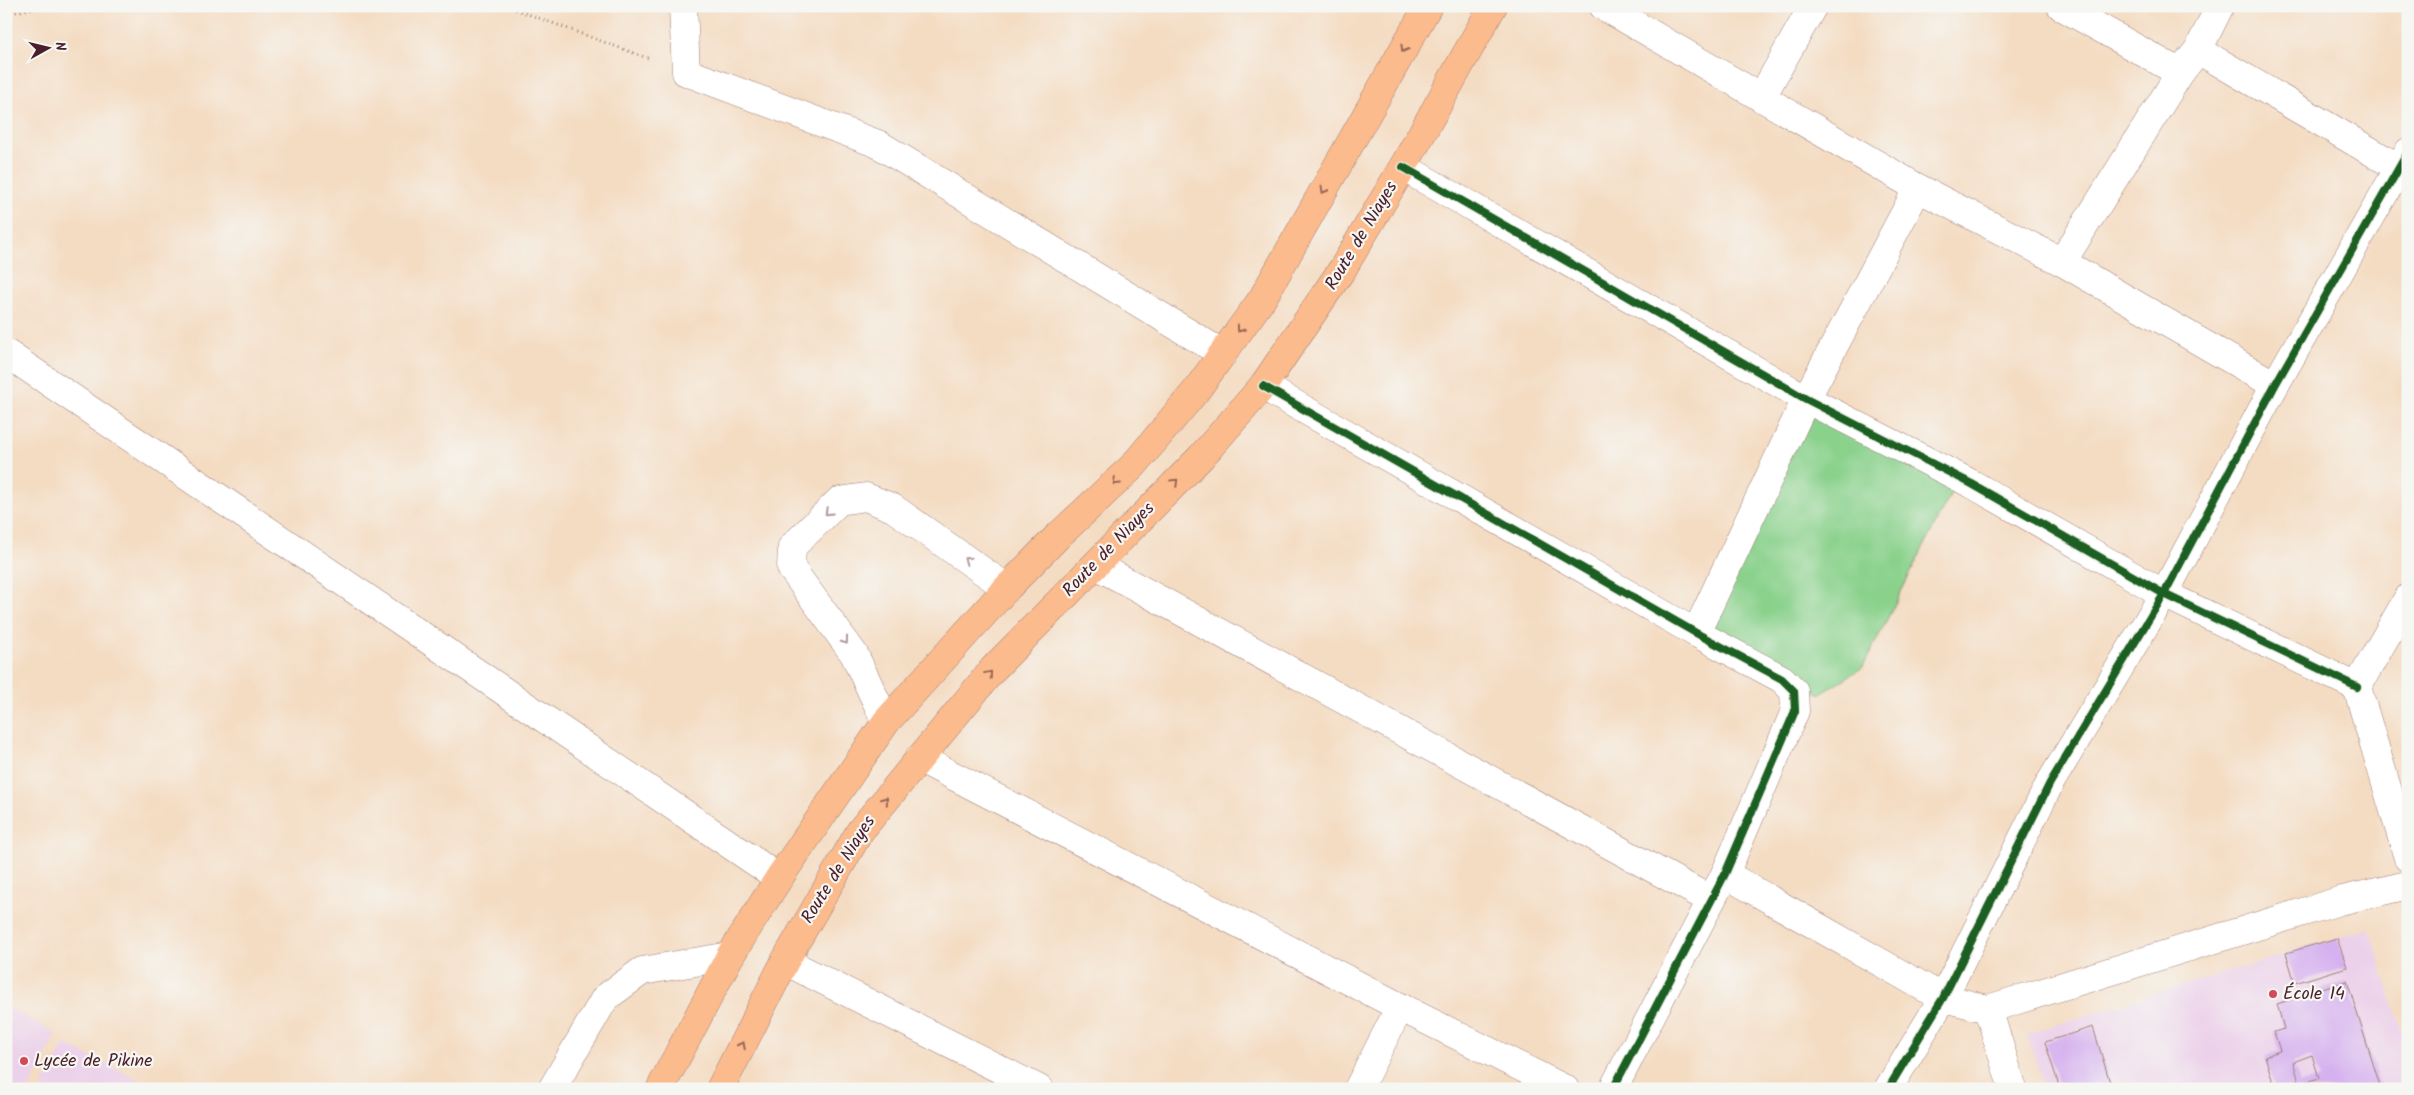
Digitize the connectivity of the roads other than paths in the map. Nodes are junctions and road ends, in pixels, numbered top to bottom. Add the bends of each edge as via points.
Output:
1 (683, 6) edge
2 (1428, 6) edge
3 (1493, 6) edge
4 (1603, 6) edge
5 (1813, 6) edge
6 (2062, 6) edge
7 (2220, 6) edge
8 (2198, 50) junction
9 (2180, 73) junction
10 (1761, 98) junction
11 (2403, 160) edge
12 (1403, 167) junction
13 (1918, 188) junction
14 (2062, 262) junction
15 (6, 353) edge
16 (1223, 354) junction
17 (2275, 385) junction
18 (1263, 386) junction
19 (1806, 399) junction
20 (1096, 565) junction
21 (1007, 588) junction
22 (2164, 594) junction
23 (2408, 598) edge
24 (1696, 633) junction
25 (2397, 638) edge
26 (2356, 687) junction
27 (886, 722) junction
28 (919, 758) junction
29 (2408, 858) edge
30 (1725, 874) junction
31 (779, 878) junction
32 (2408, 885) edge
33 (1711, 900) junction
34 (730, 956) junction
35 (785, 961) junction
36 (1942, 998) junction
37 (1400, 1007) junction
38 (1988, 1009) junction
39 (552, 1089) edge
40 (660, 1089) edge
41 (720, 1089) edge
42 (1039, 1089) edge
43 (1358, 1089) edge
44 (1565, 1089) edge
45 (1613, 1089) edge
46 (1888, 1089) edge
47 (2013, 1089) edge

1 - 16 street via 686,72 878,144
2 -> 16 main road via 1262,299
3 - 12 main road, Route de Niayes
4 - 10 street
5 - 10 street
6 - 9 street
7 - 8 street
8 - 9 street
8 - 11 street
9 - 14 street
10 - 13 street
11 - 17 street
12 - 18 main road, Route de Niayes via 1315,312
12 - 19 street
13 - 14 street
13 - 19 street
14 - 17 street
15 - 31 street
16 -> 21 main road via 1133,466
17 - 22 street
20 -> 18 main road, Route de Niayes via 1214,443
18 - 24 street
19 - 22 street via 1972,484
19 - 24 street
28 -> 20 main road, Route de Niayes via 994,668
20 - 33 street
21 - 27 main road
21 -> 27 street via 893,508 866,497 838,501 792,547 791,568 854,654
22 - 26 street
22 - 36 street via 2050,784
23 - 25 street
24 - 30 street via 1782,679 1795,696 1795,711
25 - 26 street
26 - 29 street
27 - 31 main road
35 -> 28 main road, Route de Niayes via 860,831
28 - 37 street
30 - 33 street
30 - 36 street
31 - 34 main road
32 - 38 street via 2339,901
33 - 45 street
34 - 39 street via 642,970 605,998
34 - 40 main road
41 -> 35 main road, Route de Niayes
35 - 42 street
36 - 38 street
36 - 46 street
37 - 43 street
37 - 44 street
38 - 47 street

